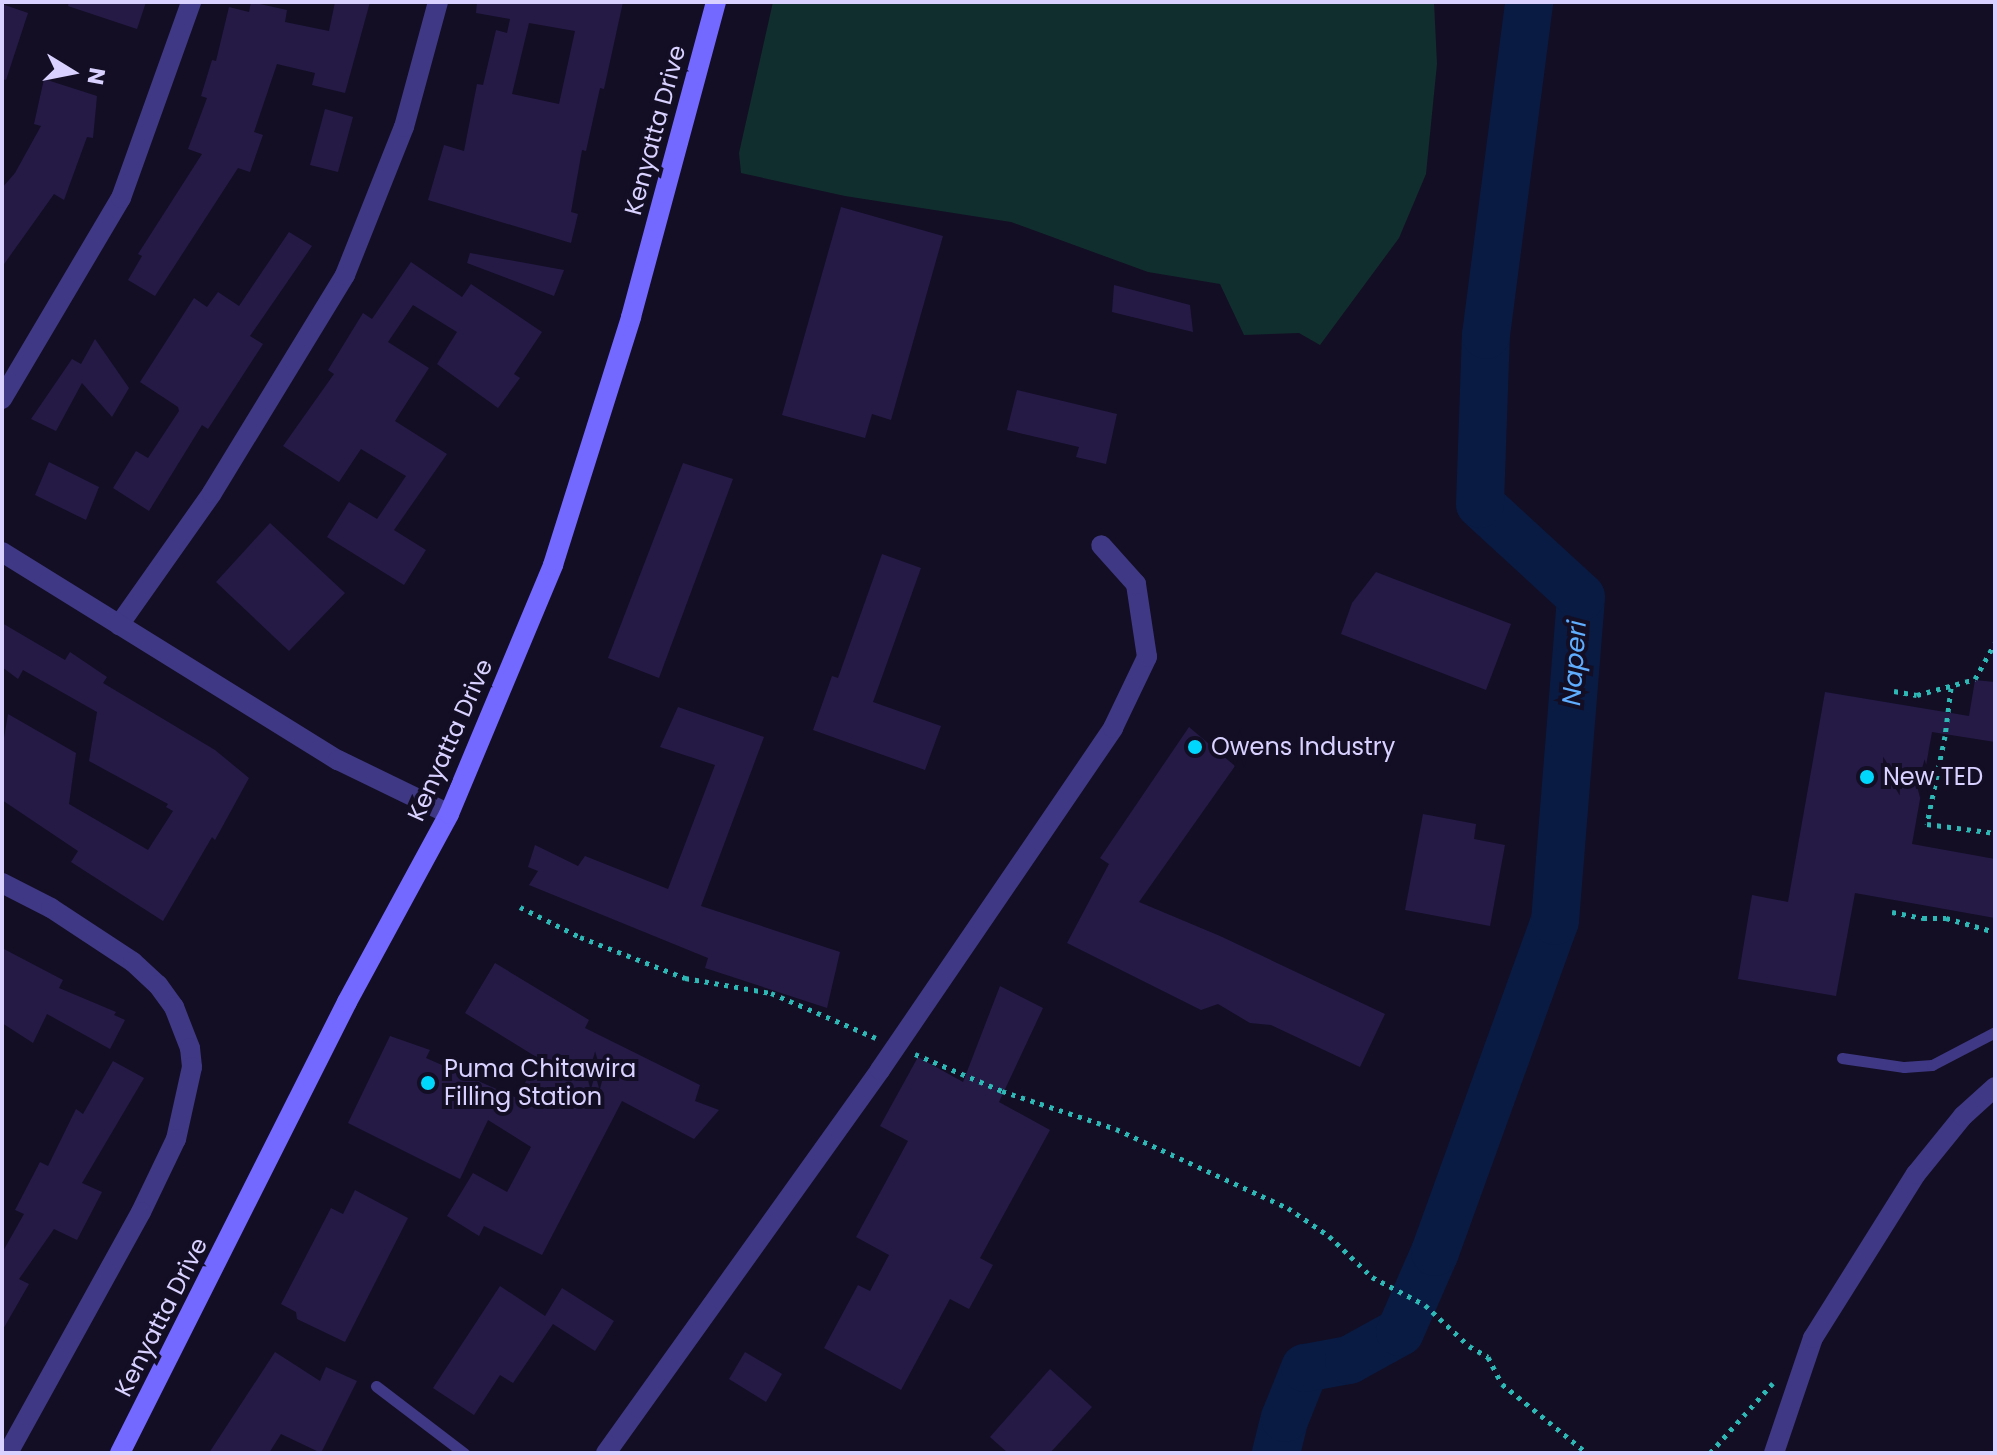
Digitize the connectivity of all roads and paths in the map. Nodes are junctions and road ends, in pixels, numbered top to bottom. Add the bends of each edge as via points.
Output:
1 (191, 2) edge
2 (438, 2) edge
3 (716, 2) edge
4 (2, 399) edge
5 (1101, 545) dead end
6 (2, 552) edge
7 (119, 625) junction
8 (1995, 643) edge
9 (1993, 655) edge
10 (1951, 688) junction
11 (1894, 691) dead end
12 (449, 814) junction
13 (1995, 833) edge
14 (2, 883) edge
15 (520, 907) dead end
16 (1892, 912) dead end
17 (1995, 932) edge
18 (1995, 1032) edge
19 (896, 1047) junction
20 (1842, 1058) dead end
21 (1995, 1087) edge
22 (1782, 1372) dead end
23 (376, 1386) dead end
24 (8, 1453) edge
25 (120, 1453) edge
26 (464, 1453) edge
27 (606, 1453) edge
28 (1587, 1453) edge
29 (1710, 1453) edge
30 (1774, 1453) edge

1 - 4 street via 121,198
2 - 7 street via 404,127 345,275 212,493
3 - 12 main road, Kenyatta Drive via 635,302 553,565
5 - 19 street via 1136,584 1147,657 1113,728
6 - 7 street
7 - 12 street via 338,760
8 - 9 path
9 - 10 path via 1975,679
10 - 11 path via 1917,695
10 - 13 path via 1927,824
12 - 25 main road, Kenyatta Drive via 347,1002
14 - 24 street via 63,915 158,985 174,1007 192,1067 176,1139
15 - 19 path via 685,978 771,993
16 - 17 path via 1946,918
18 - 20 lane via 1932,1065 1904,1067
19 - 27 street
19 - 28 path via 1002,1091 1116,1129 1288,1208 1329,1236 1372,1277 1425,1305 1488,1357 1502,1384
21 - 30 street via 1963,1116 1916,1174 1813,1338
22 - 29 path
23 - 26 lane

